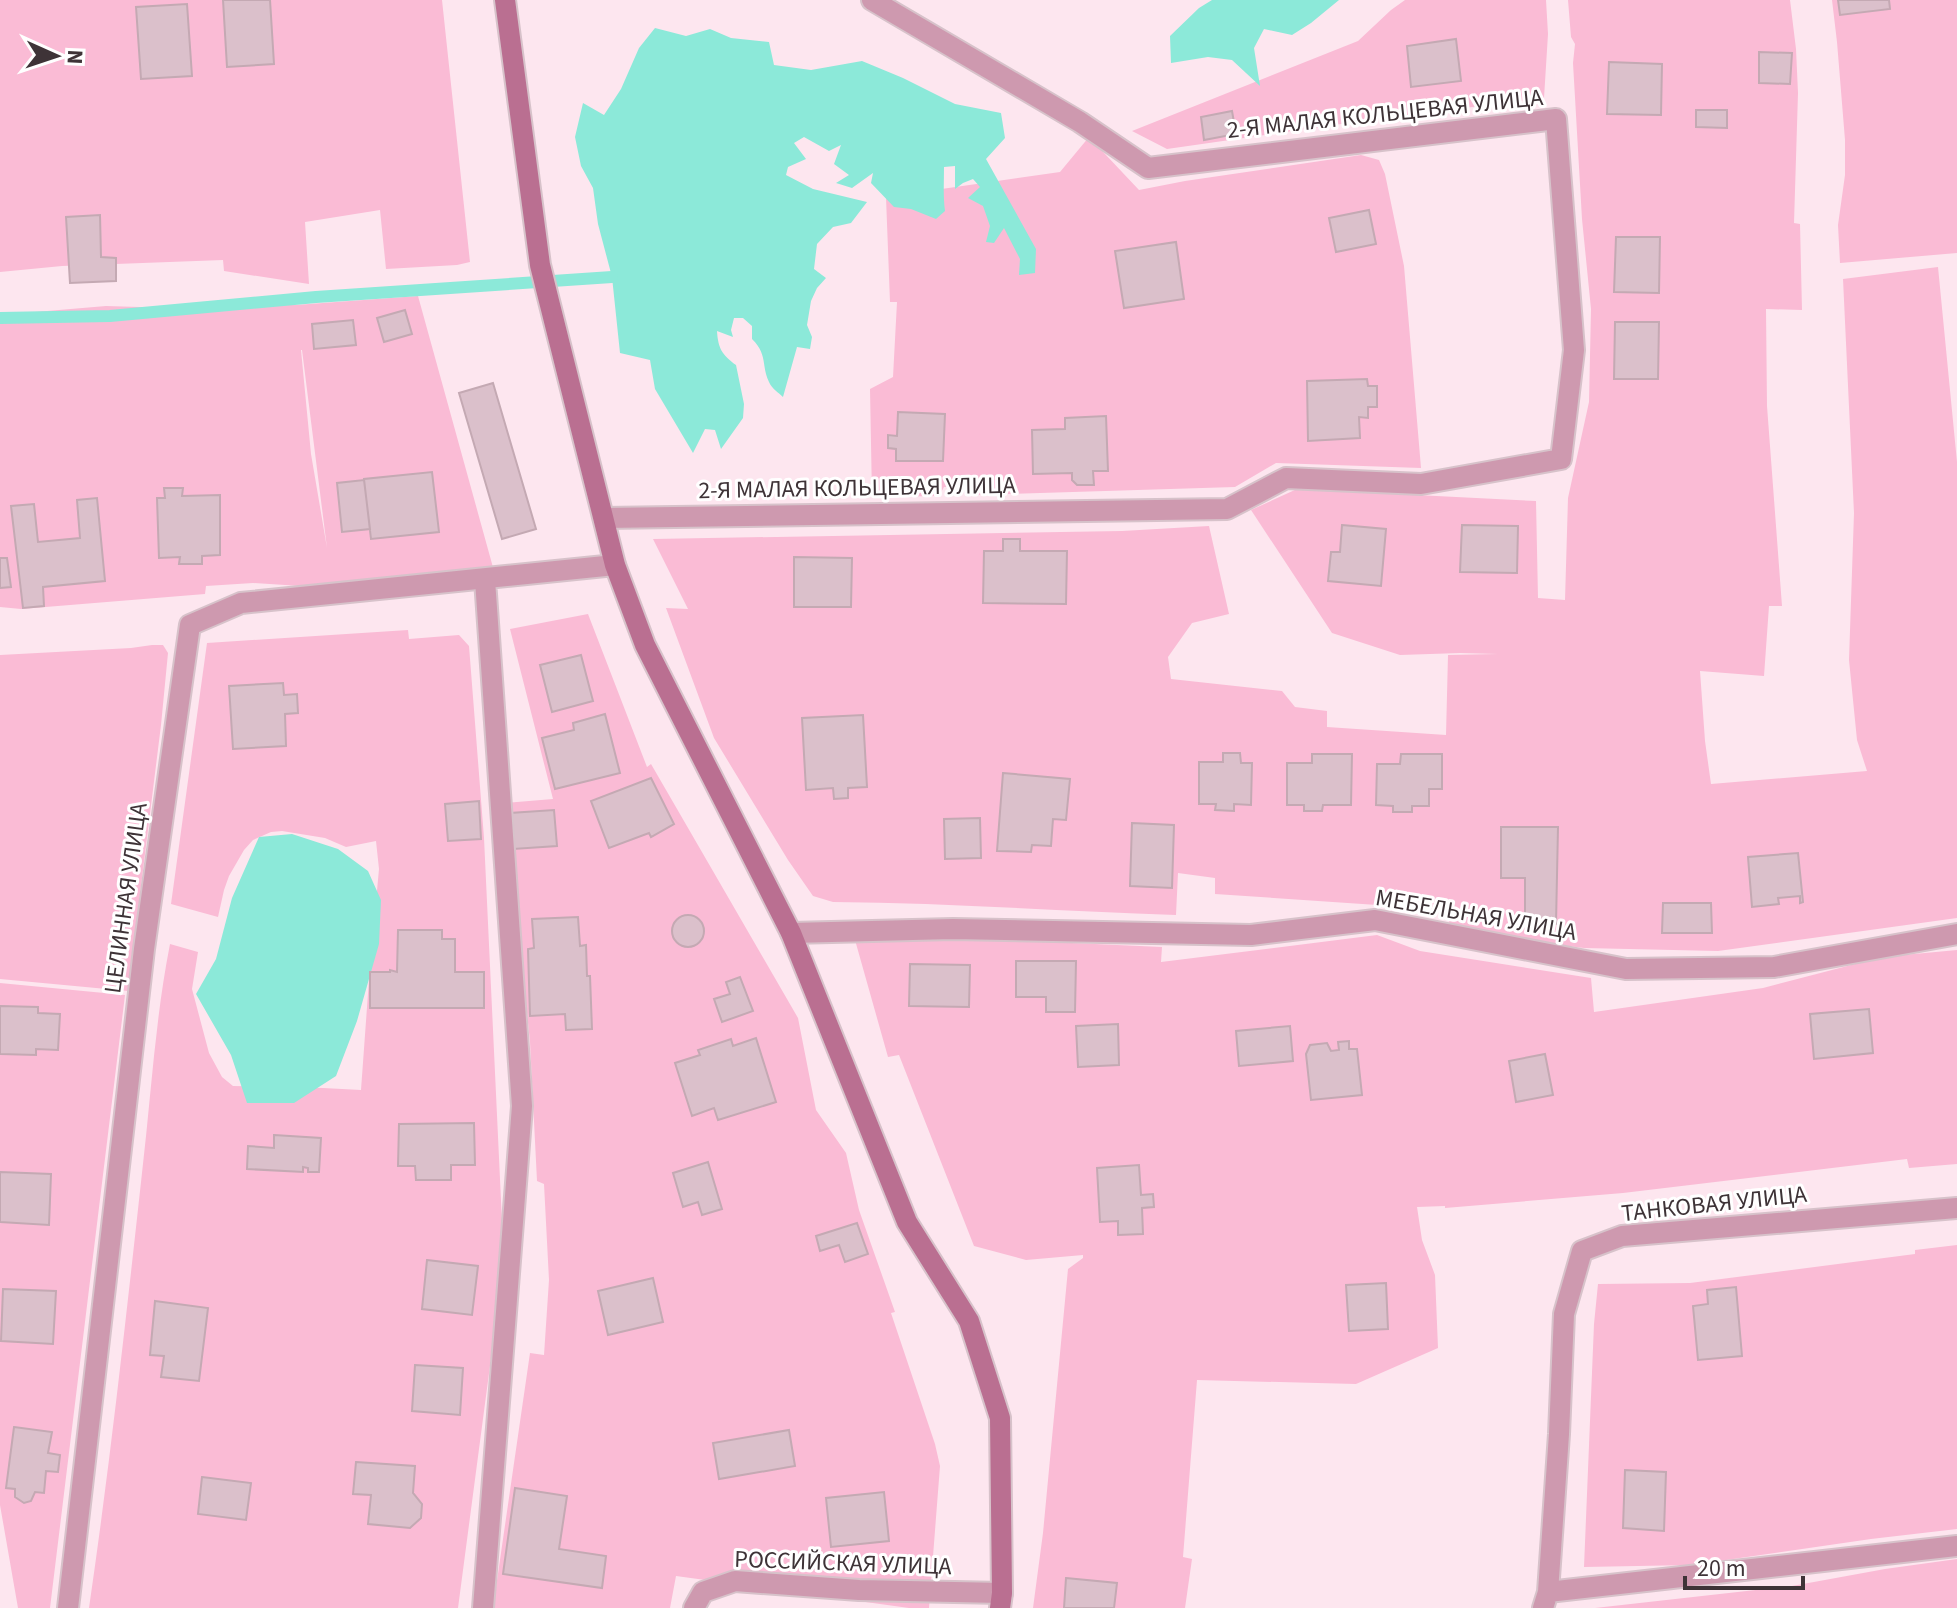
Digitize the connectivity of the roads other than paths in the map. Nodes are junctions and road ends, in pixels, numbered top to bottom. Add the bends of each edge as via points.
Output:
1 (505, 0) edge
2 (872, 0) edge
3 (604, 518) junction
4 (615, 565) junction
5 (485, 580) junction
6 (791, 933) junction
7 (1957, 934) edge
8 (1957, 1208) edge
9 (1957, 1546) edge
10 (1545, 1600) edge
11 (1001, 1601) edge
12 (68, 1608) edge
13 (483, 1608) edge
14 (694, 1608) edge

1 - 3 street via 540,265
2 - 3 street, 2-Я МАЛАЯ КОЛЬЦЕВАЯ УЛИЦА via 1148,168 1556,119 1574,350 1561,459 1421,484 1286,478 1227,509
3 - 4 street
4 - 5 street, ЦЕЛИННАЯ УЛИЦА
4 - 6 street via 645,645
5 - 12 street, ЦЕЛИННАЯ УЛИЦА via 241,603 190,625 144,949
5 - 13 street via 522,1106
6 - 7 street, МЕБЕЛЬНАЯ УЛИЦА via 953,929 1251,935 1375,920 1626,969 1774,967
6 - 11 street via 907,1222 969,1321 1000,1418
8 - 10 street, ТАНКОВАЯ УЛИЦА via 1622,1236 1582,1251 1564,1314
9 - 10 street
11 - 14 street, РОССИЙСКАЯ УЛИЦА via 735,1581 703,1592

